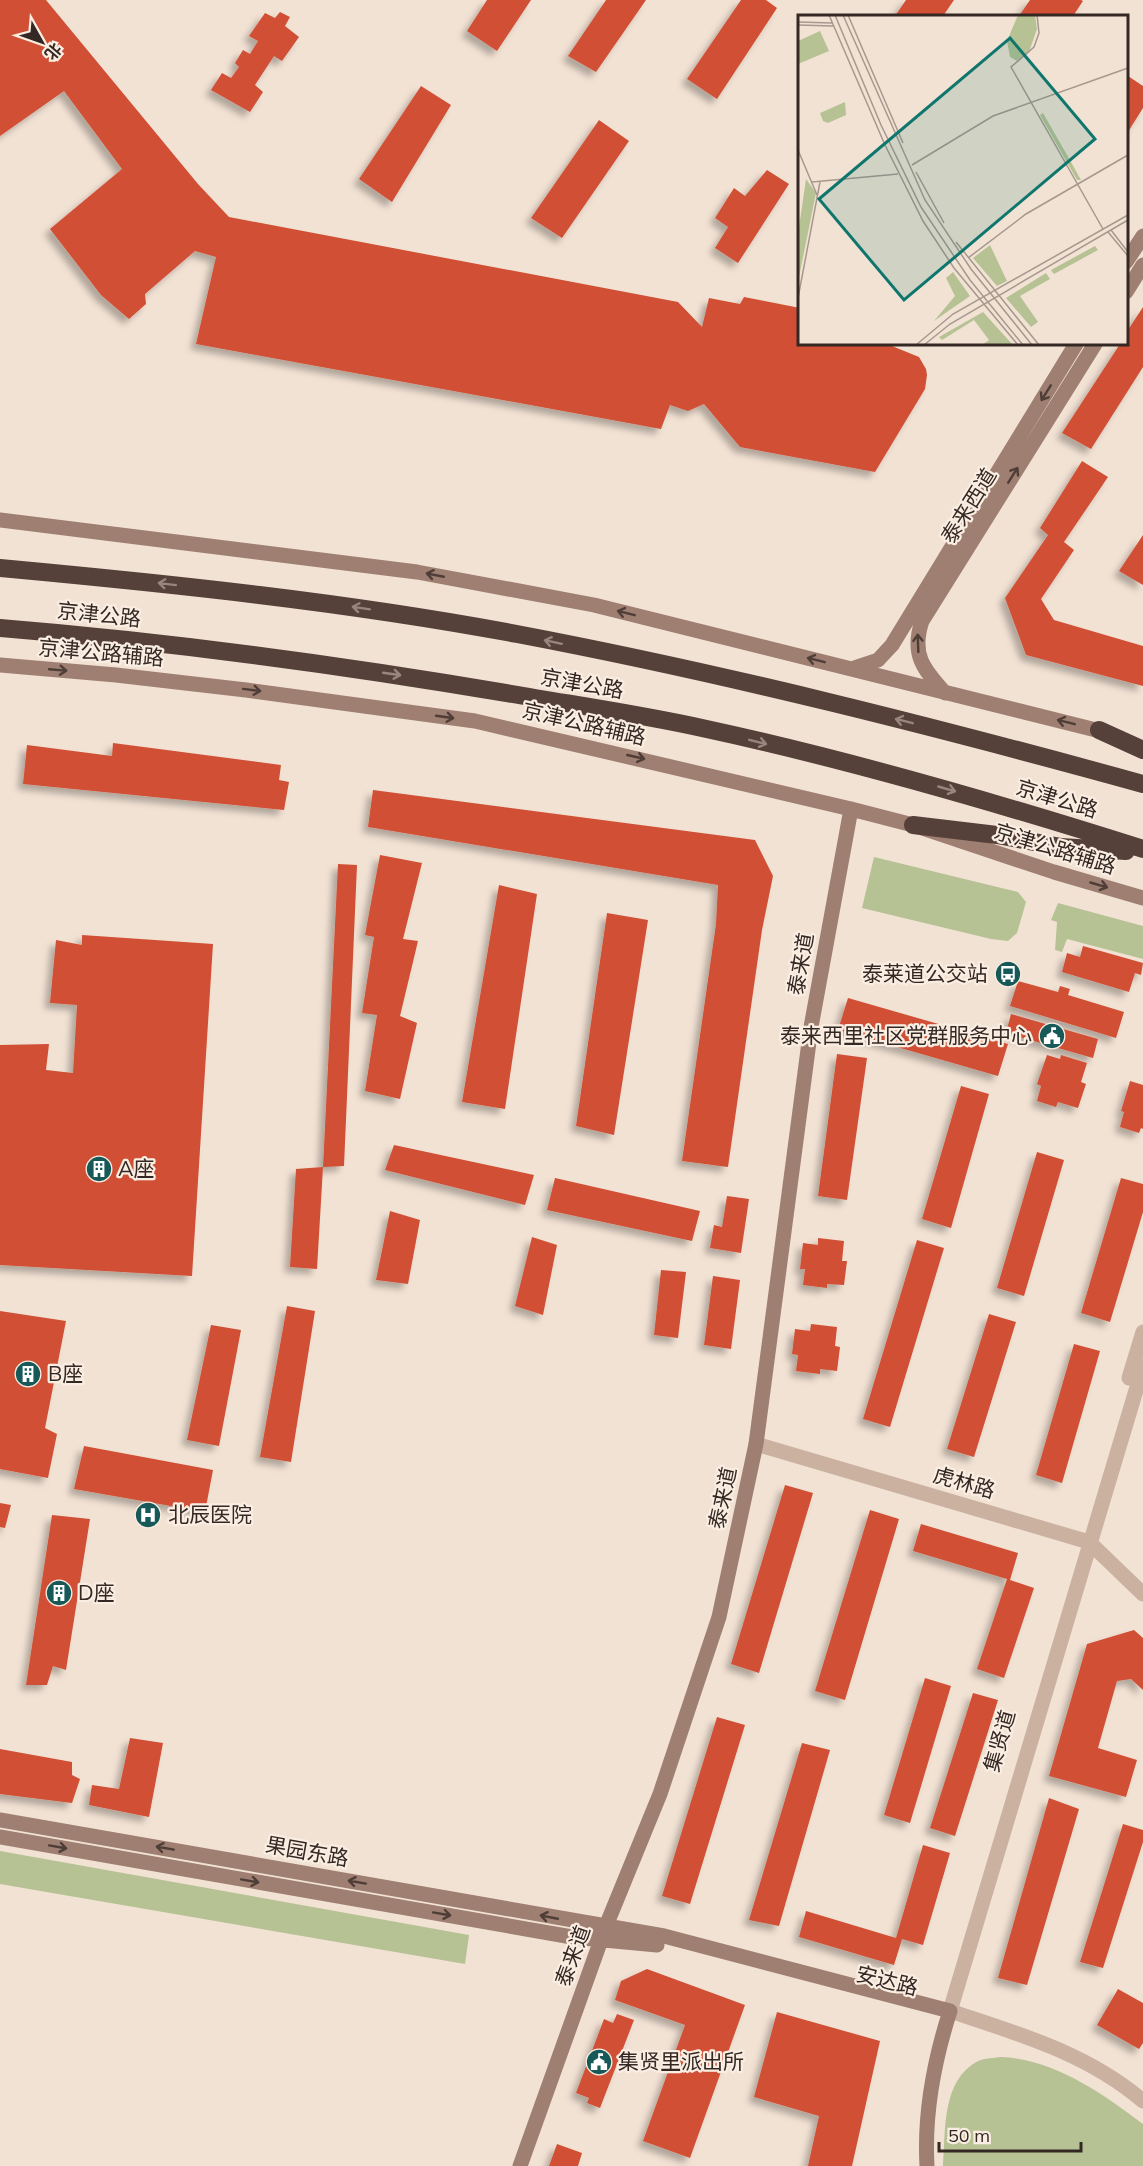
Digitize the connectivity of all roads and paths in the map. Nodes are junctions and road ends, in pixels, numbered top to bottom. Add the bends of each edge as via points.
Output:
1 (1143, 236) edge
2 (1128, 259) edge
3 (1143, 266) edge
4 (1128, 289) edge
5 (1075, 345) edge
6 (1094, 345) edge
7 (0, 520) edge
8 (0, 568) edge
9 (0, 628) edge
10 (0, 665) edge
11 (850, 668) junction
12 (945, 693) junction
13 (1099, 730) junction
14 (1143, 741) edge
15 (1143, 750) edge
16 (1143, 784) edge
17 (851, 809) junction
18 (914, 825) junction
19 (1143, 851) edge
20 (1143, 898) edge
21 (1143, 1332) edge
22 (1143, 1367) edge
23 (756, 1444) junction
24 (1085, 1541) junction
25 (1143, 1594) edge
26 (0, 1820) edge
27 (0, 1837) edge
28 (604, 1933) junction
29 (945, 2014) junction
30 (1143, 2101) edge
31 (1143, 2112) edge
32 (520, 2166) edge
33 (919, 2166) edge
34 (927, 2166) edge

1 - 2 street
3 - 4 street
5 -> 11 street, 泰来西道 via 892,645 878,660
12 -> 6 street, 泰来西道 via 923,668 919,657 922,621
11 -> 7 street via 594,604 417,572
16 -> 8 highway, 京津公路 via 713,675 516,634 345,606
9 -> 19 highway, 京津公路 via 323,665 701,728 914,779
10 -> 17 street, 京津公路辅路 via 246,690 475,721
11 - 12 street
13 -> 12 street
13 - 14 street
13 - 15 highway
17 - 18 street, 京津公路辅路
17 - 23 street, 泰来道 via 812,1027
18 - 19 highway via 1061,847
18 -> 20 street, 京津公路辅路
21 - 24 street, 集贤道
22 - 24 street, 集贤道
23 - 24 street, 虎林路
23 - 28 street, 泰来道 via 719,1617 660,1794
24 - 25 street, 虎林路
24 - 29 street, 集贤道
28 -> 26 street, 果园东路
27 -> 28 street, 果园东路 via 541,1932
28 - 29 street, 安达路 via 664,1936
28 - 32 street, 泰来道
29 - 30 street, 安达路 via 1079,2058
29 - 31 street, 安达路 via 1062,2058 1120,2093
29 - 33 street, 集贤道 via 923,2088
29 - 34 street, 集贤道 via 932,2088

